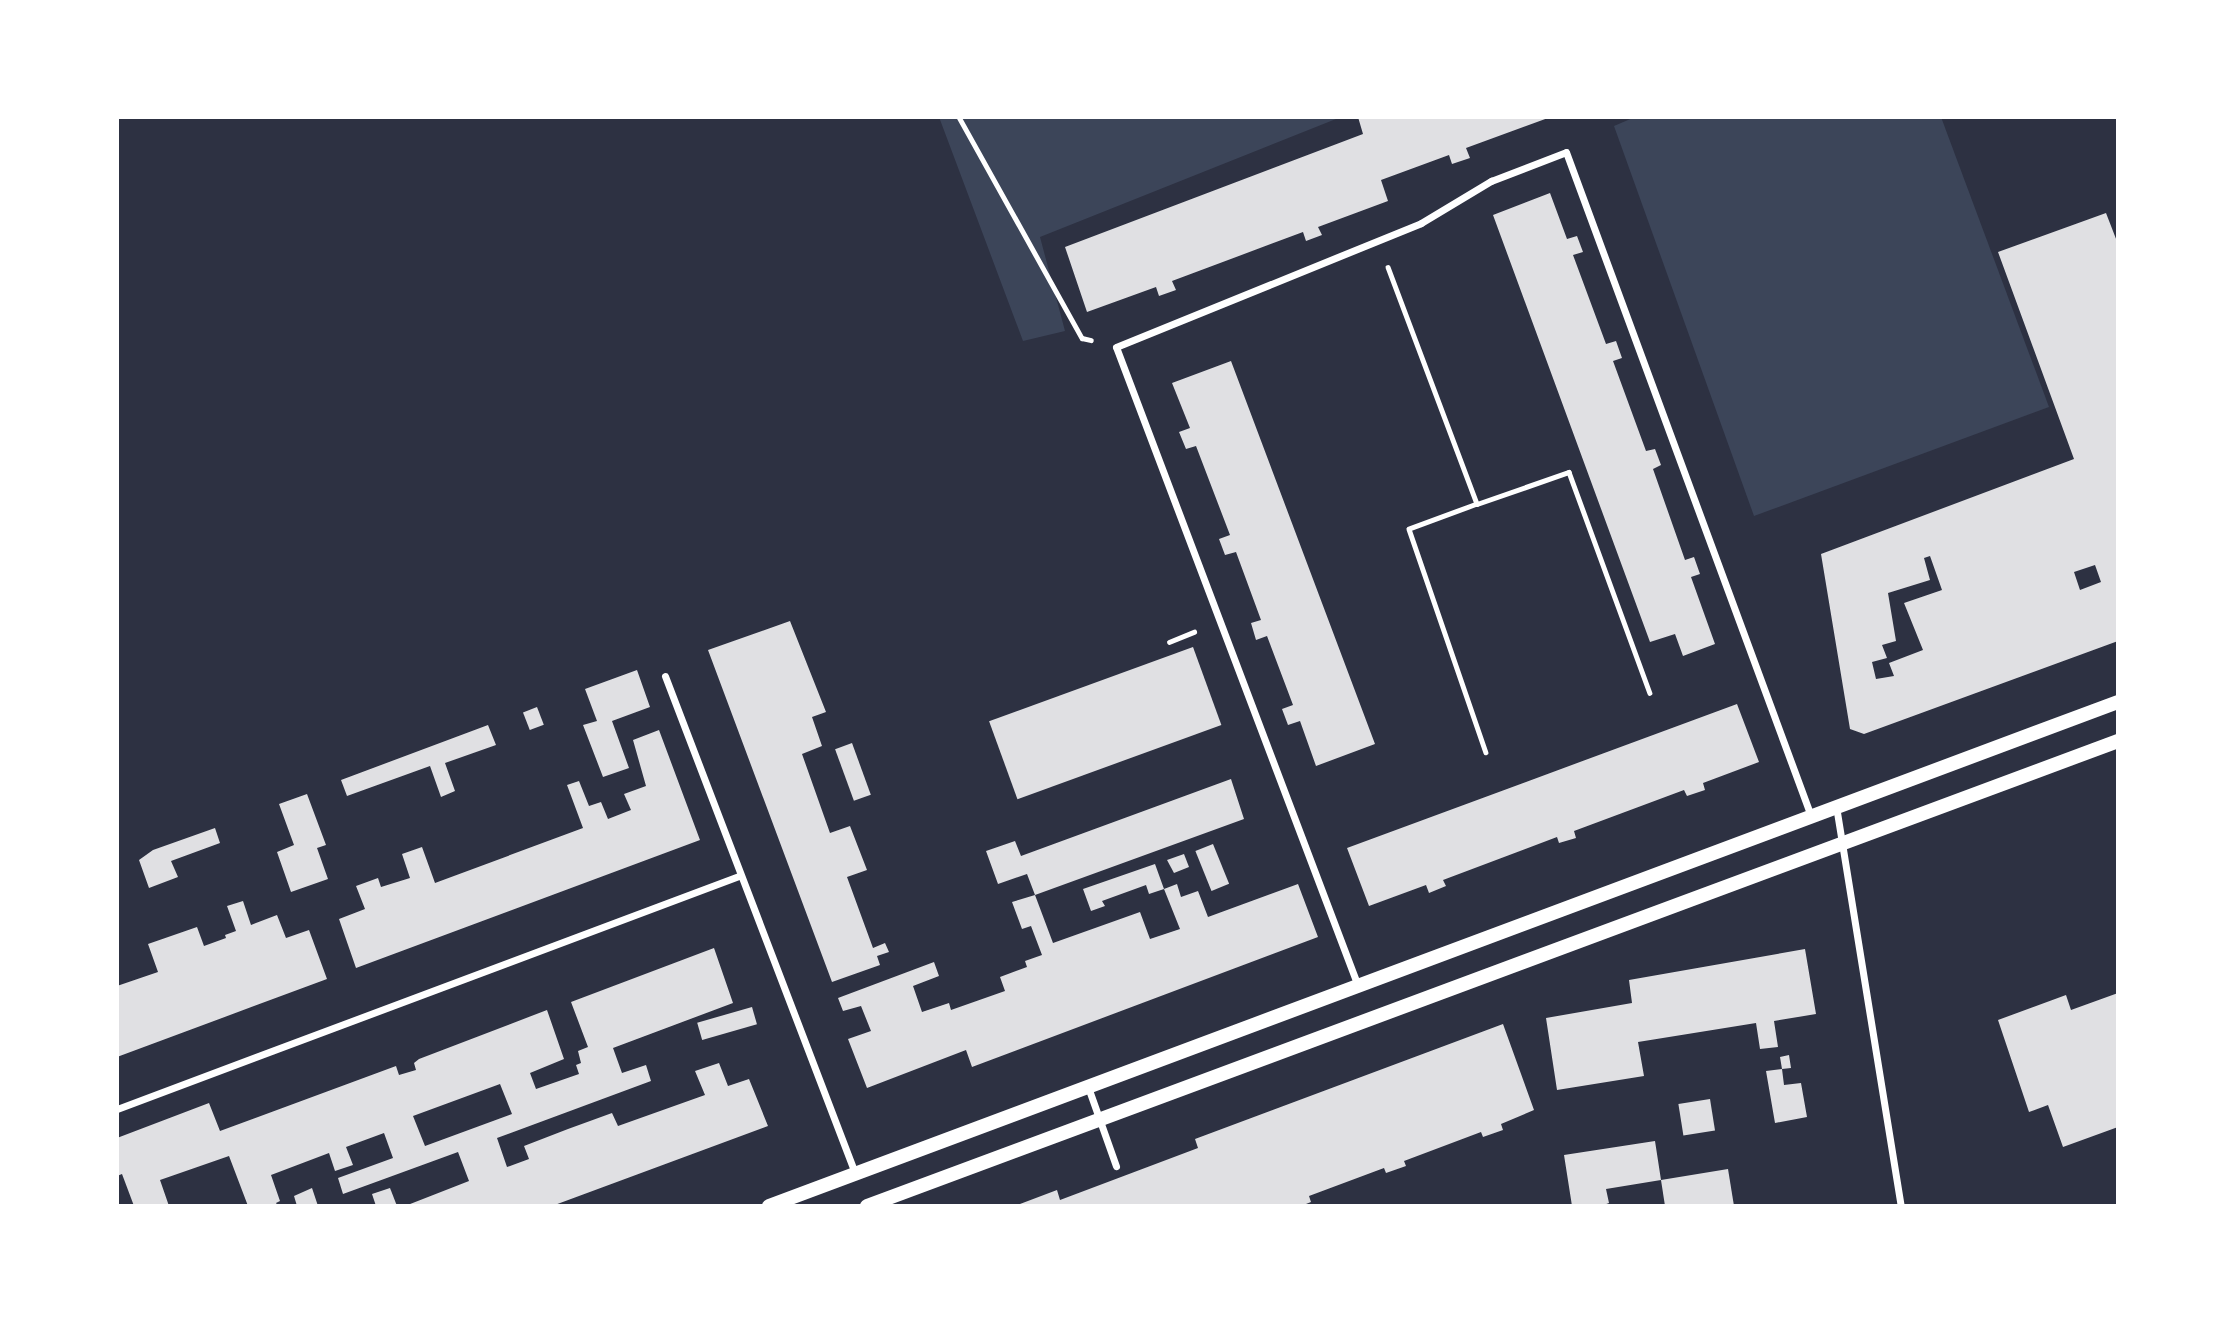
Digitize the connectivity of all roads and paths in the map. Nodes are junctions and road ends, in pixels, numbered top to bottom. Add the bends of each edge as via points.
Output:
1 (959, 117) edge
2 (1378, 240) junction
3 (1116, 346) junction
4 (1477, 504) junction
5 (665, 676) dead end
6 (1650, 693) dead end
7 (2118, 702) edge
8 (2118, 741) edge
9 (1486, 752) dead end
10 (1836, 806) junction
11 (1811, 816) junction
12 (1842, 843) junction
13 (739, 876) junction
14 (1357, 986) junction
15 (1088, 1086) junction
16 (117, 1109) edge
17 (1100, 1119) junction
18 (1116, 1166) dead end
19 (855, 1174) junction
20 (769, 1206) edge
21 (867, 1206) edge
22 (1901, 1206) edge

1 - 3 path via 1082,338
2 - 3 street
2 - 4 path
2 - 11 street via 1421,223 1491,181 1566,152
3 - 14 street
4 - 6 path via 1569,472
4 - 9 path via 1409,529
5 - 13 street
7 - 10 main road
8 - 12 main road
10 - 11 main road
10 - 12 street
11 - 14 main road
12 - 17 main road
12 - 22 street
13 - 16 street
13 - 19 street
14 - 15 main road
15 - 17 street
15 - 19 main road
17 - 18 street
17 - 21 main road
19 - 20 main road

